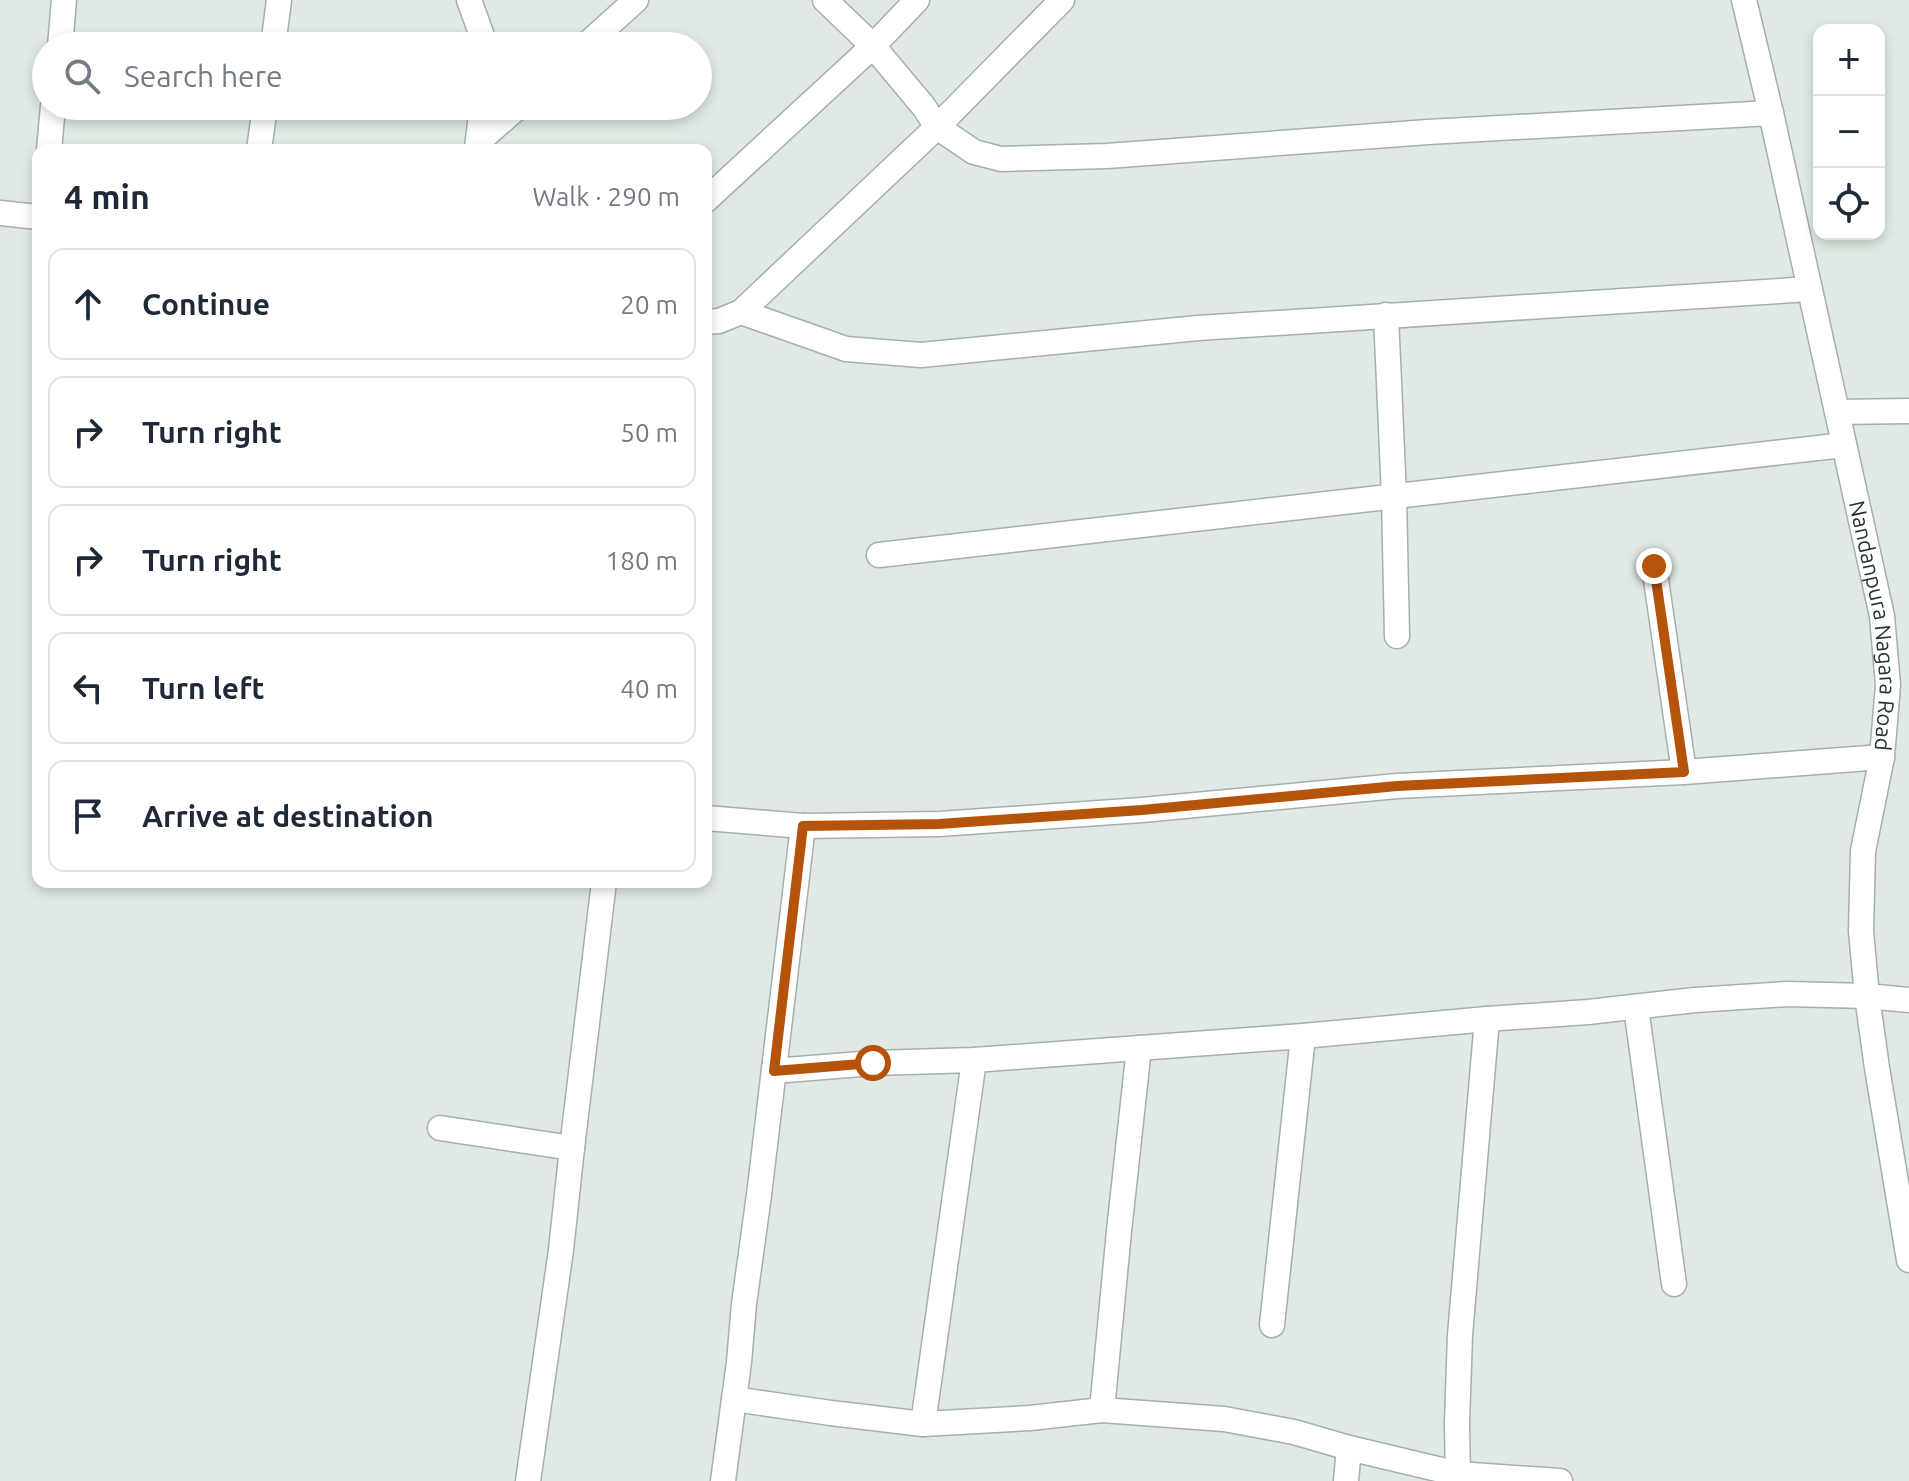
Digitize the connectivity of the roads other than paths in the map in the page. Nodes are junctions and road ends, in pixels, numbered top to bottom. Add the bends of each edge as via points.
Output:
1 (64, 0) edge
2 (279, 0) edge
3 (469, 0) edge
4 (636, 0) edge
5 (825, 0) edge
6 (917, 0) edge
7 (1062, 0) edge
8 (1744, 0) edge
9 (61, 32) edge
10 (275, 32) edge
11 (481, 32) edge
12 (601, 32) edge
13 (873, 46) junction
14 (1771, 113) junction
15 (52, 120) edge
16 (263, 120) edge
17 (481, 120) edge
18 (505, 120) edge
19 (937, 127) junction
20 (50, 144) edge
21 (260, 144) edge
22 (478, 144) edge
23 (480, 144) edge
24 (712, 194) edge
25 (0, 213) edge
26 (32, 216) edge
27 (1810, 289) junction
28 (741, 312) junction
29 (1386, 315) junction
30 (712, 322) edge
31 (1909, 411) edge
32 (1837, 412) junction
33 (1844, 445) junction
34 (1394, 496) junction
35 (879, 555) dead end
36 (1654, 566) dead end
37 (1397, 636) dead end
38 (1882, 757) junction
39 (1684, 772) junction
40 (712, 818) edge
41 (803, 826) junction
42 (603, 888) edge
43 (1867, 996) junction
44 (1909, 1000) edge
45 (1636, 1007) junction
46 (1487, 1019) junction
47 (1303, 1036) junction
48 (1139, 1048) junction
49 (974, 1060) junction
50 (774, 1071) junction
51 (440, 1128) dead end
52 (572, 1148) junction
53 (1909, 1260) edge
54 (1674, 1284) dead end
55 (1272, 1325) dead end
56 (734, 1399) junction
57 (1102, 1410) junction
58 (923, 1424) junction
59 (1349, 1448) junction
60 (1458, 1478) edge
61 (528, 1481) edge
62 (723, 1481) edge
63 (1346, 1481) edge
64 (1560, 1481) edge

1 - 9 street
2 - 10 street
3 - 11 street
4 - 12 street
5 - 13 street
6 - 13 street
7 - 19 street
8 - 14 street, Nandanpura Nagara Road
13 - 19 street
13 - 24 street
14 - 19 street via 1027,160 974,152
14 - 27 street, Nandanpura Nagara Road
15 - 20 street
16 - 21 street
17 - 22 street
18 - 23 street
19 - 28 street
25 - 26 street
27 - 29 street
27 - 32 street, Nandanpura Nagara Road
28 - 29 street via 846,349 921,355
28 - 30 street
29 - 34 street
31 - 32 street
32 - 33 street, Nandanpura Nagara Road
33 - 34 street
33 - 38 street, Nandanpura Nagara Road via 1882,616 1888,685
34 - 35 street
34 - 37 street
36 - 39 street
38 - 39 street
38 - 43 street, Nandanpura Nagara Road via 1863,851 1861,931
39 - 41 street via 1397,786 939,824
40 - 41 street
41 - 50 street
42 - 52 street
43 - 44 street
43 - 45 street via 1788,994
43 - 53 street, Nandanpura Nagara Road
45 - 46 street
45 - 54 street
46 - 47 street
46 - 60 street via 1460,1335
47 - 48 street
47 - 55 street
48 - 49 street
48 - 57 street
49 - 50 street
49 - 58 street
50 - 56 street
51 - 52 street
52 - 61 street
56 - 58 street
56 - 62 street
57 - 58 street
57 - 59 street via 1224,1419
59 - 60 street
59 - 63 street
60 - 64 street

